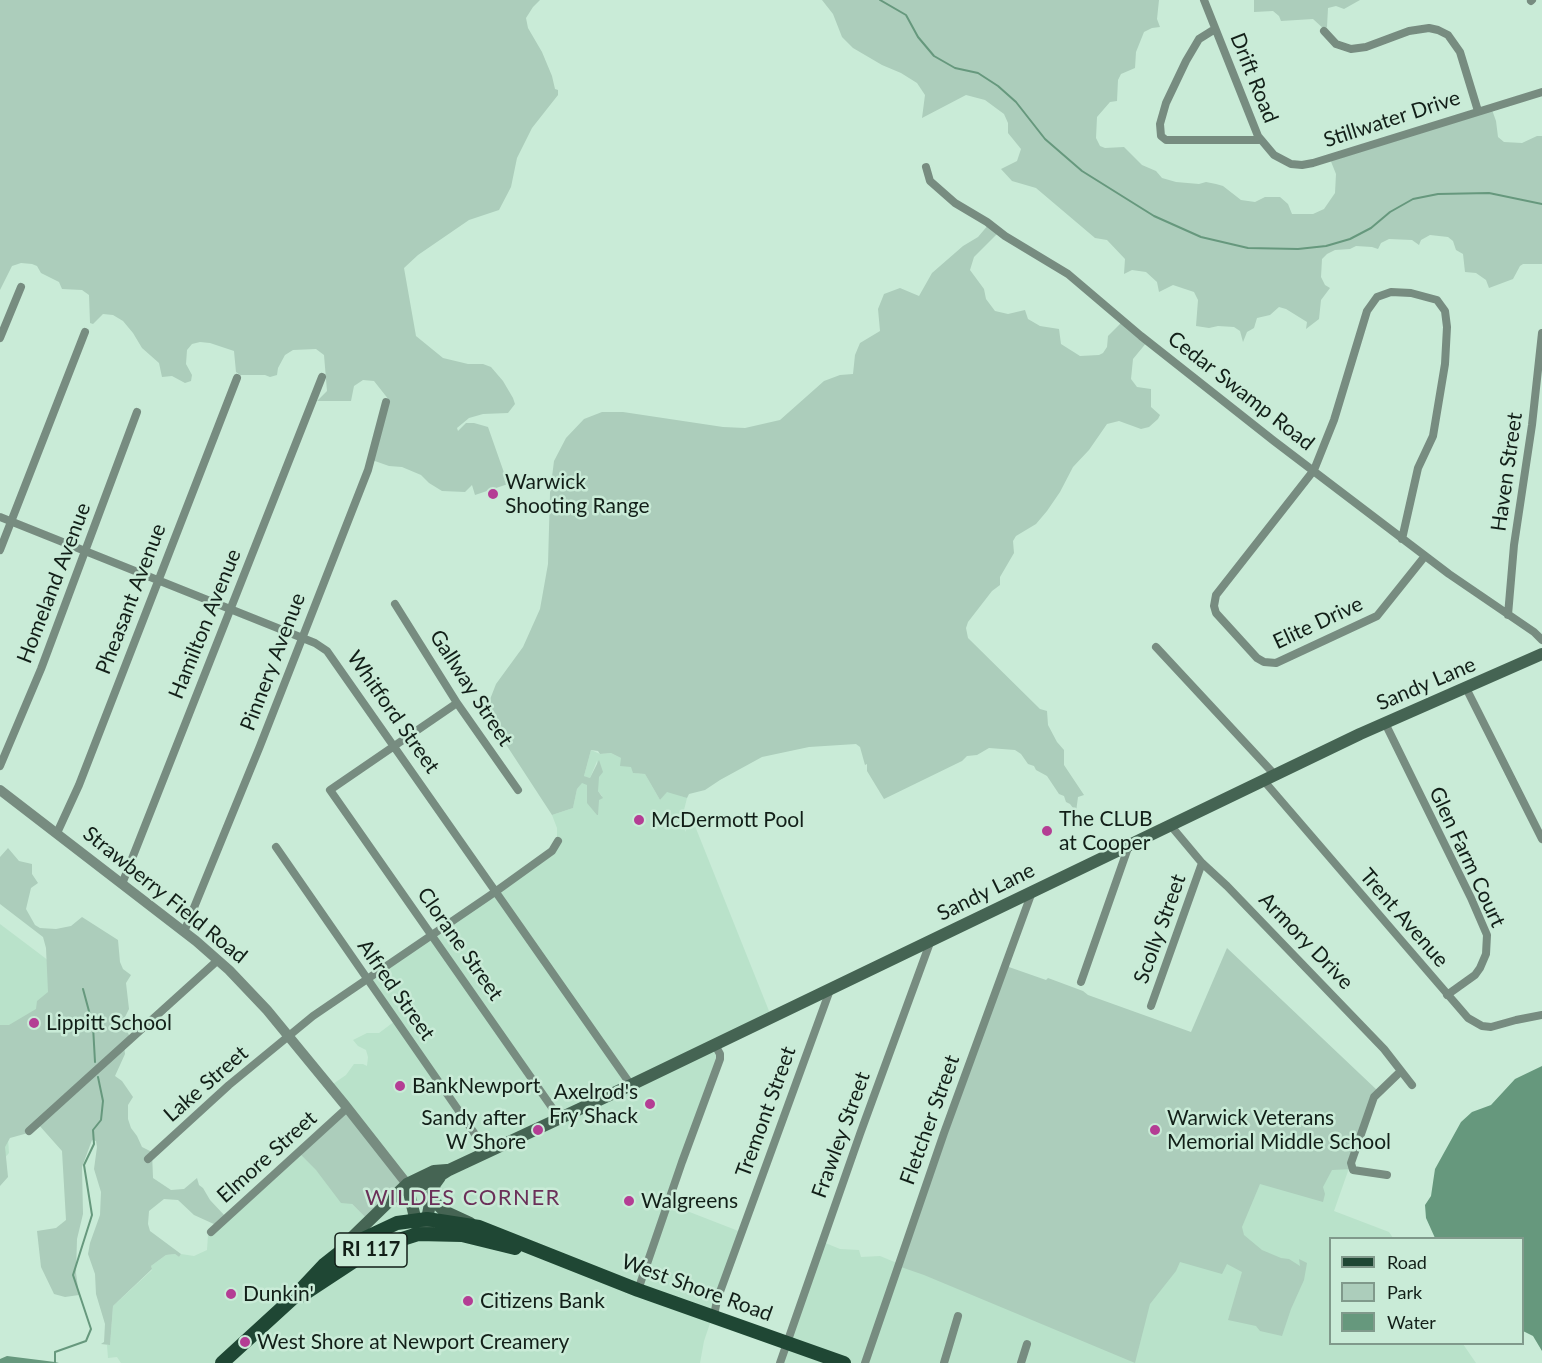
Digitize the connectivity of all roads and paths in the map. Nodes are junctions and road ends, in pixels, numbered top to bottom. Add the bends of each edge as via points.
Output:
1 (1204, 0) edge
2 (1215, 29) junction
3 (1324, 31) dead end
4 (1542, 92) edge
5 (1478, 111) junction
6 (1261, 140) junction
7 (926, 167) dead end
8 (21, 287) dead end
9 (4, 318) edge
10 (85, 332) dead end
11 (1542, 333) edge
12 (0, 338) edge
13 (322, 377) dead end
14 (237, 378) dead end
15 (386, 402) dead end
16 (137, 412) dead end
17 (1314, 470) junction
18 (0, 517) edge
19 (11, 521) junction
20 (1402, 539) junction
21 (0, 550) edge
22 (85, 550) junction
23 (1425, 556) junction
24 (158, 580) junction
25 (395, 604) dead end
26 (230, 608) junction
27 (1508, 615) junction
28 (302, 638) junction
29 (1542, 640) edge
30 (1156, 647) dead end
31 (1542, 654) edge
32 (1466, 688) junction
33 (457, 703) junction
34 (1385, 723) junction
35 (394, 746) junction
36 (0, 766) edge
37 (1269, 778) junction
38 (0, 790) edge
39 (518, 790) dead end
40 (1171, 826) junction
41 (57, 833) junction
42 (1542, 838) edge
43 (558, 840) dead end
44 (1129, 845) junction
45 (276, 847) dead end
46 (1202, 863) junction
47 (122, 884) junction
48 (1033, 891) junction
49 (495, 892) junction
50 (184, 932) junction
51 (431, 936) junction
52 (932, 940) junction
53 (218, 960) junction
54 (366, 979) junction
55 (1081, 982) dead end
56 (830, 990) junction
57 (1447, 995) junction
58 (1151, 1006) dead end
59 (1542, 1015) edge
60 (289, 1037) junction
61 (715, 1045) junction
62 (1401, 1071) junction
63 (1412, 1084) dead end
64 (632, 1085) junction
65 (348, 1108) junction
66 (560, 1119) junction
67 (29, 1131) dead end
68 (488, 1153) junction
69 (148, 1159) dead end
70 (445, 1173) junction
71 (1387, 1175) dead end
72 (407, 1184) junction
73 (432, 1194) junction
74 (422, 1226) junction
75 (479, 1227) junction
76 (211, 1232) dead end
77 (537, 1252) junction
78 (329, 1260) junction
79 (638, 1290) junction
80 (274, 1315) junction
81 (714, 1316) junction
82 (958, 1316) dead end
83 (787, 1343) junction
84 (1027, 1344) dead end
85 (222, 1363) edge
86 (780, 1363) edge
87 (844, 1363) edge
88 (865, 1363) edge
89 (944, 1363) edge
90 (1021, 1363) edge

1 - 2 street, Drift Road
2 - 6 street, Drift Road
2 - 6 street via 1199,39 1186,61 1166,103 1161,136 1166,140
3 - 5 street via 1336,44 1351,49 1429,28 1448,35 1460,52
4 - 5 street, Stillwater Drive
5 - 6 street, Stillwater Drive via 1308,165 1283,161
7 - 17 street, Cedar Swamp Road via 930,181 955,203 1068,274 1189,375
8 - 9 street
9 - 12 street
10 - 19 street
11 - 27 street, Haven Street
13 - 26 street, Hamilton Avenue
14 - 24 street, Pheasant Avenue
15 - 28 street, Pinnery Avenue via 368,470
16 - 22 street, Homeland Avenue
17 - 20 street, Cedar Swamp Road
17 - 20 street, Elite Drive via 1372,302 1391,292 1437,300 1447,317 1445,364 1433,436 1418,468
17 - 23 street, Elite Drive via 1216,595 1216,613 1257,658 1276,663 1377,616
18 - 19 street, Whitford Street
19 - 21 street
19 - 22 street, Whitford Street
20 - 23 street, Cedar Swamp Road
22 - 24 street, Whitford Street
22 - 36 street, Homeland Avenue
23 - 27 street, Cedar Swamp Road
24 - 26 street, Whitford Street
24 - 41 street, Pheasant Avenue
25 - 33 street, Gallway Street
26 - 28 street, Whitford Street
26 - 47 street, Hamilton Avenue
27 - 29 street, Cedar Swamp Road
28 - 35 street, Whitford Street via 332,655
28 - 50 street, Pinnery Avenue
30 - 37 street, Trent Avenue
31 - 32 main road, Sandy Lane
32 - 34 main road, Sandy Lane
32 - 42 street
33 - 35 street
33 - 39 street, Gallway Street
34 - 37 main road, Sandy Lane
34 - 57 street, Glen Farm Court via 1486,934 1486,954 1480,968
35 - 49 street, Whitford Street
35 - 51 street, Clorane Street via 330,790
37 - 40 main road, Sandy Lane
37 - 57 street, Trent Avenue
38 - 41 street, Strawberry Field Road
40 - 44 main road, Sandy Lane
40 - 46 street, Armory Drive
41 - 47 street, Strawberry Field Road
43 - 49 street, Lake Street via 552,851
44 - 48 main road, Sandy Lane
44 - 55 street
45 - 54 street, Alfred Street
46 - 58 street, Scolly Street
46 - 62 street, Armory Drive via 1368,1032
47 - 50 street, Strawberry Field Road
48 - 52 main road, Sandy Lane
48 - 88 street, Fletcher Street
49 - 51 street, Lake Street
49 - 64 street, Whitford Street
50 - 53 street, Strawberry Field Road
51 - 54 street, Lake Street
51 - 66 street, Clorane Street
52 - 56 main road, Sandy Lane
52 - 83 street, Frawley Street
53 - 60 street, Strawberry Field Road
53 - 67 street
54 - 60 street, Lake Street
54 - 68 street, Alfred Street
56 - 61 main road, Sandy Lane
56 - 81 street, Tremont Street
57 - 59 street, Trent Avenue via 1468,1018 1482,1026
60 - 65 street, Strawberry Field Road
60 - 69 street, Lake Street
61 - 64 main road, Sandy Lane
61 - 79 street via 720,1059
62 - 63 street, Armory Drive
62 - 71 street via 1374,1097 1351,1163 1353,1170
64 - 66 main road, Sandy Lane
65 - 72 street, Strawberry Field Road
65 - 76 street, Elmore Street
66 - 68 main road, Sandy Lane
68 - 70 main road, Sandy Lane
70 - 72 main road, Sandy Lane via 434,1171
70 - 73 main road
72 - 74 main road
72 - 78 main road, Sandy Lane
73 - 74 main road
73 - 75 main road via 444,1211
74 - 75 main road, West Shore Road / RI 117
74 - 77 main road, West Shore Road / RI 117
74 - 78 main road, West Shore Road / RI 117 via 397,1223 361,1239
74 - 80 main road, West Shore Road / RI 117 via 374,1248
75 - 77 main road, West Shore Road / RI 117
77 - 79 main road, West Shore Road / RI 117
78 - 80 main road, West Shore Road / RI 117
79 - 81 main road, West Shore Road / RI 117
80 - 85 main road, West Shore Road / RI 117
81 - 83 main road, West Shore Road / RI 117
82 - 89 street
83 - 86 street, Frawley Street
83 - 87 main road, West Shore Road / RI 117
84 - 90 street

